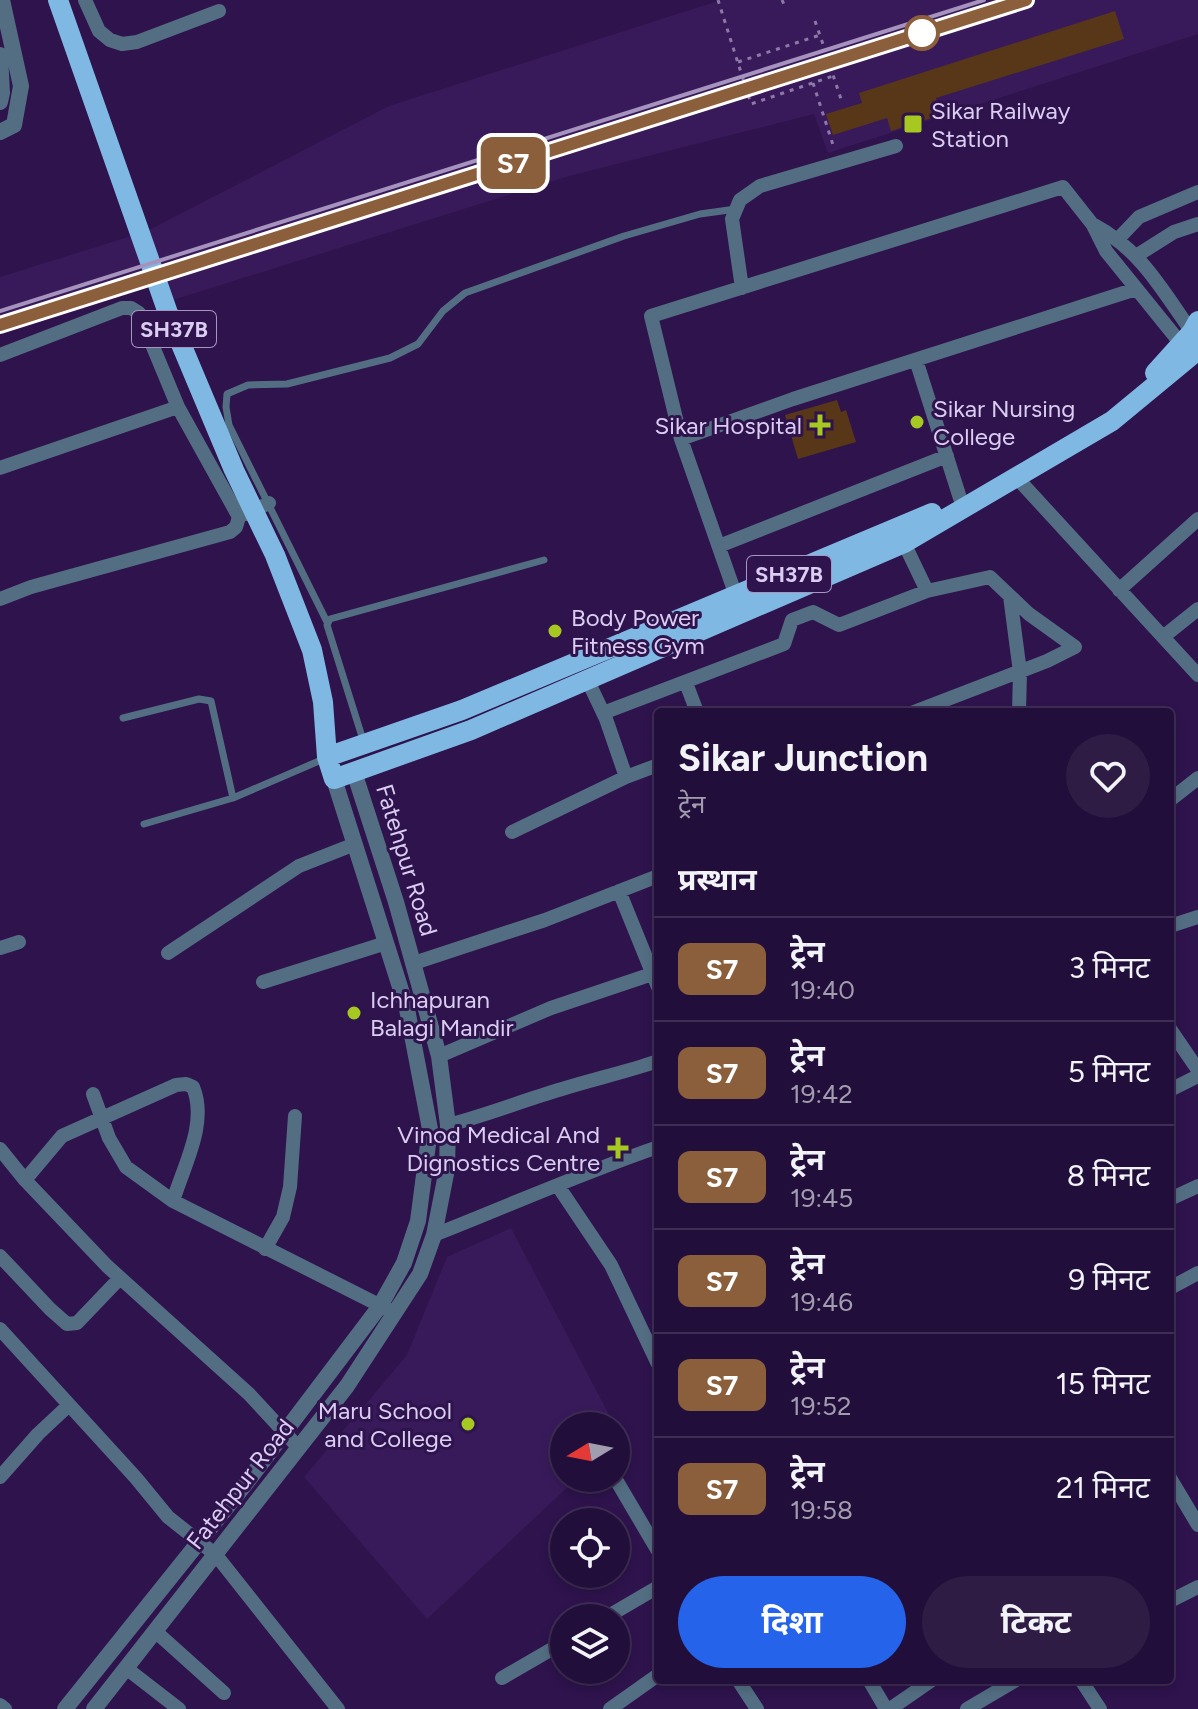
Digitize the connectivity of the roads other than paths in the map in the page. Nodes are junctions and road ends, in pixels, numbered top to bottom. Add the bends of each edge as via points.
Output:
1 (2, 0) edge
2 (58, 0) edge
3 (85, 0) edge
4 (219, 11) dead end
5 (0, 55) edge
6 (0, 102) edge
7 (0, 132) edge
8 (896, 146) dead end
9 (1198, 192) edge
10 (736, 209) junction
11 (1198, 224) edge
12 (1093, 225) junction
13 (1119, 238) junction
14 (1136, 256) junction
15 (742, 288) junction
16 (1136, 289) junction
17 (1194, 343) edge
18 (0, 355) edge
19 (916, 360) junction
20 (178, 407) junction
21 (681, 439) junction
22 (947, 456) junction
23 (0, 468) edge
24 (1017, 478) junction
25 (960, 498) junction
26 (269, 503) junction
27 (239, 517) junction
28 (1198, 519) edge
29 (904, 543) junction
30 (719, 546) junction
31 (544, 560) dead end
32 (1119, 590) junction
33 (927, 591) junction
34 (736, 596) junction
35 (1010, 596) junction
36 (0, 599) edge
37 (1198, 609) edge
38 (327, 622) junction
39 (1163, 637) junction
40 (1020, 672) junction
41 (1198, 675) edge
42 (588, 681) junction
43 (686, 683) junction
44 (695, 708) edge
45 (925, 708) edge
46 (1019, 708) edge
47 (603, 713) junction
48 (123, 718) dead end
49 (346, 751) junction
50 (654, 766) edge
51 (354, 772) junction
52 (626, 777) junction
53 (1198, 778) edge
54 (334, 779) junction
55 (1174, 797) edge
56 (233, 798) junction
57 (144, 824) dead end
58 (512, 832) dead end
59 (355, 844) junction
60 (654, 878) edge
61 (619, 891) junction
62 (1198, 917) edge
63 (1174, 925) edge
64 (19, 942) dead end
65 (386, 943) junction
66 (0, 948) edge
67 (168, 953) dead end
68 (414, 963) junction
69 (654, 972) edge
70 (654, 978) edge
71 (263, 982) dead end
72 (1174, 1035) edge
73 (439, 1056) junction
74 (654, 1062) edge
75 (1198, 1070) edge
76 (1198, 1076) edge
77 (1174, 1088) edge
78 (93, 1094) dead end
79 (295, 1116) dead end
80 (102, 1118) junction
81 (448, 1125) junction
82 (654, 1148) edge
83 (0, 1149) edge
84 (25, 1180) junction
85 (558, 1186) junction
86 (1198, 1186) edge
87 (1174, 1197) edge
88 (173, 1201) junction
89 (434, 1235) junction
90 (265, 1249) junction
91 (0, 1256) edge
92 (1198, 1273) edge
93 (120, 1278) junction
94 (1174, 1286) edge
95 (380, 1306) junction
96 (396, 1314) junction
97 (0, 1329) edge
98 (654, 1356) edge
99 (69, 1405) junction
100 (284, 1432) junction
101 (299, 1448) junction
102 (0, 1477) edge
103 (1174, 1485) edge
104 (623, 1492) edge
105 (1198, 1525) edge
106 (201, 1541) junction
107 (654, 1544) edge
108 (216, 1555) junction
109 (1198, 1587) edge
110 (654, 1589) edge
111 (1174, 1599) edge
112 (629, 1604) edge
113 (155, 1631) junction
114 (550, 1650) edge
115 (126, 1668) junction
116 (502, 1678) dead end
117 (654, 1678) edge
118 (741, 1684) edge
119 (872, 1684) edge
120 (926, 1684) edge
121 (1009, 1684) edge
122 (1084, 1684) edge
123 (224, 1693) dead end
124 (0, 1705) edge
125 (5, 1709) edge
126 (65, 1709) edge
127 (94, 1709) edge
128 (179, 1709) edge
129 (338, 1709) edge
130 (610, 1709) edge
131 (757, 1709) edge
132 (888, 1709) edge
133 (967, 1709) edge
134 (1100, 1709) edge

1 - 7 street via 21,86 14,125
2 - 49 main road, SH37B via 168,313 275,555 312,650 323,702
3 - 4 street via 99,31 122,44
5 - 6 street
8 - 10 street via 760,186
9 - 13 street via 1139,217
10 - 15 street via 732,219
10 - 26 lane via 624,236 465,293 418,344 390,358 287,384 248,385 227,394 229,425
11 - 14 street
12 - 13 street
12 - 15 street via 1063,187
12 - 16 street
13 - 14 street
14 - 17 street
15 - 21 street via 651,316
16 - 17 street
16 - 19 street
17 - 24 main road, SH37B via 1112,421
17 - 25 main road, SH37B via 1122,401
18 - 20 street via 131,308 139,313
19 - 21 street
19 - 22 street
20 - 23 street
20 - 27 street
21 - 30 street
22 - 25 street
22 - 30 street
24 - 29 main road, SH37B
24 - 32 street
25 - 34 main road, SH37B
26 - 27 street
26 - 38 lane
27 - 36 street via 230,532
28 - 32 street
29 - 33 street
29 - 42 main road, SH37B
30 - 34 street
31 - 38 lane
32 - 39 street
33 - 35 street via 990,577
33 - 43 street via 839,625 813,612 792,620 784,644
34 - 49 main road, SH37B via 462,710
35 - 40 street
35 - 40 street via 1075,647
37 - 39 street
38 - 49 lane
39 - 41 street
40 - 45 street
40 - 46 street
42 - 47 street
42 - 51 main road, SH37B
43 - 44 street
43 - 47 street
47 - 52 street
48 - 56 lane via 199,699 211,701
49 - 51 main road, SH37B
49 - 54 main road, SH37B
49 - 56 lane
50 - 52 street
51 - 54 main road, SH37B
51 - 68 street, Fatehpur Road
52 - 58 street
53 - 55 street
54 - 59 street
56 - 57 lane
59 - 65 street
59 - 67 street via 299,866
60 - 61 street
61 - 68 street
61 - 69 street
62 - 63 street
64 - 66 street
65 - 71 street
65 - 95 street via 416,1046 430,1129 418,1221 404,1263
68 - 73 street, Fatehpur Road
70 - 73 street via 551,1008
72 - 75 street
73 - 81 street, Fatehpur Road
74 - 81 street
76 - 77 street
78 - 80 street
79 - 90 street via 290,1187 283,1217
80 - 84 street via 62,1136
80 - 88 street via 126,1167
80 - 88 street via 176,1085 193,1087 200,1118
81 - 89 street, Fatehpur Road via 447,1169
82 - 85 street
83 - 84 street
84 - 93 street
85 - 89 street
85 - 98 street via 611,1265
86 - 87 street
88 - 90 street
89 - 96 street, Fatehpur Road via 420,1274
90 - 95 street
91 - 93 street via 67,1324 77,1323
92 - 94 street
93 - 100 street
95 - 96 street
95 - 100 street
96 - 101 street, Fatehpur Road
97 - 99 street
99 - 102 street
99 - 106 street via 168,1517
100 - 101 street
100 - 106 street
101 - 108 street, Fatehpur Road
103 - 105 street
104 - 107 street
106 - 108 street
106 - 126 street
108 - 113 street, Fatehpur Road
108 - 129 street
109 - 111 street
110 - 112 street
113 - 115 street, Fatehpur Road
113 - 123 street
114 - 116 street
115 - 127 street, Fatehpur Road
115 - 128 street
117 - 130 street
118 - 131 street
119 - 132 street
120 - 132 street
121 - 133 street
122 - 134 street
124 - 125 street

